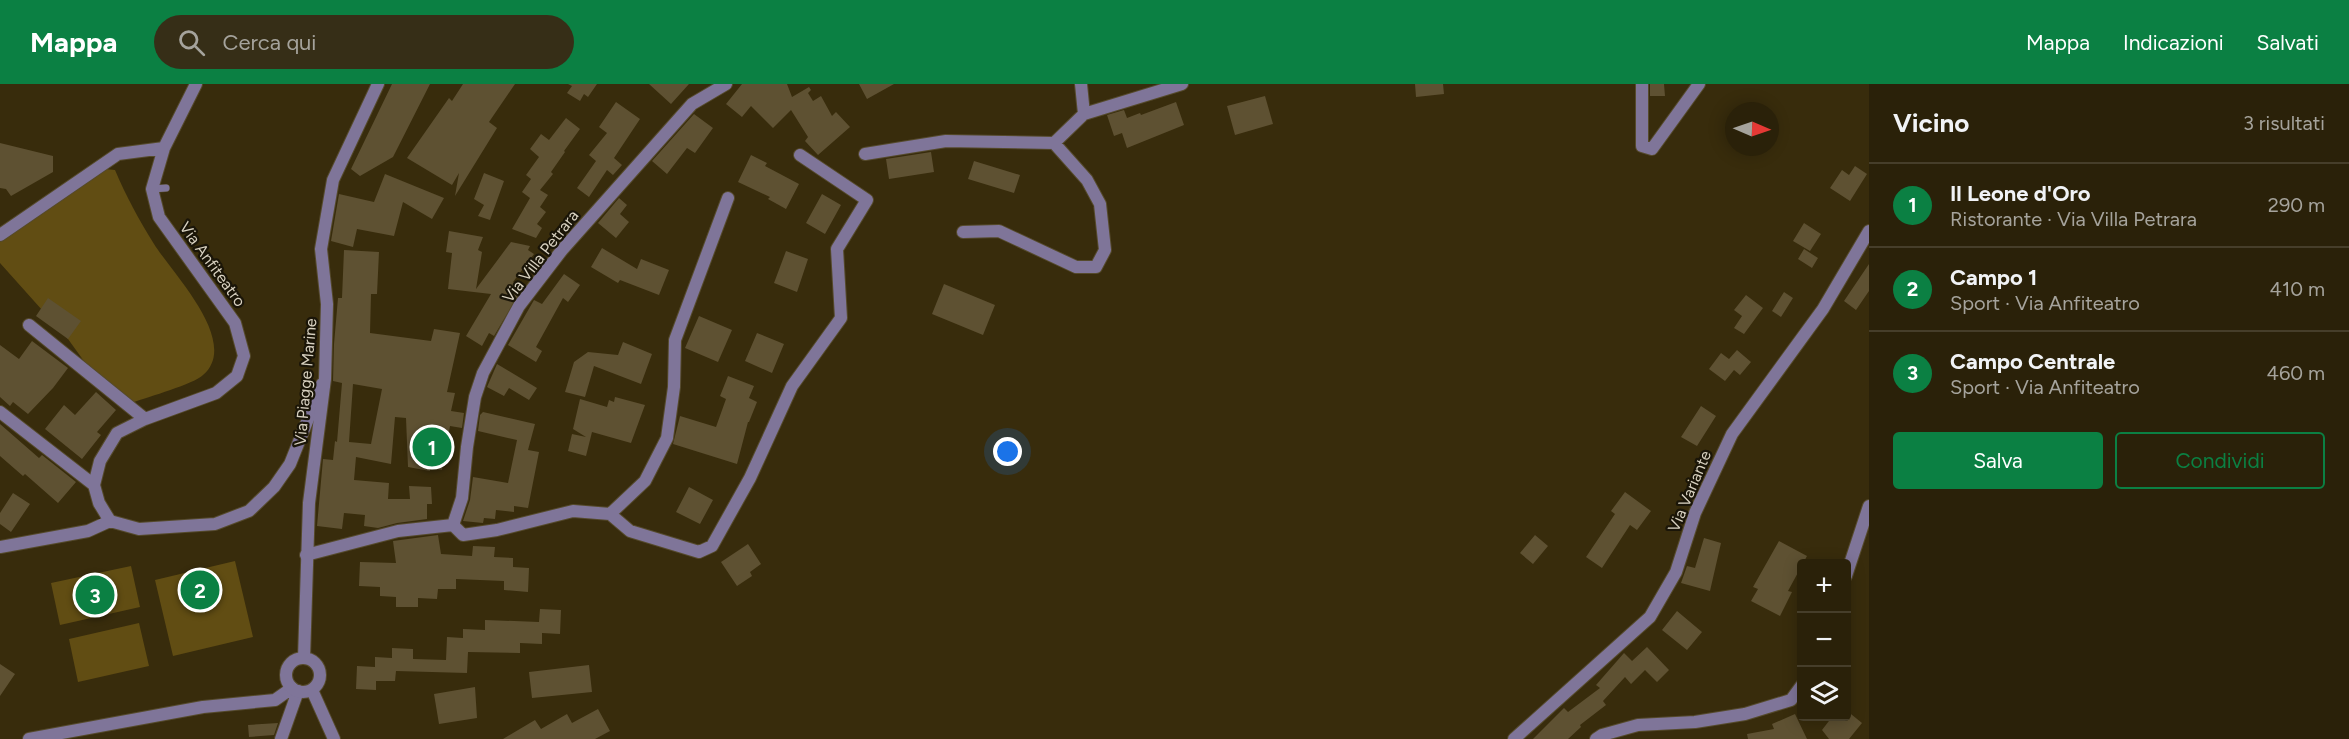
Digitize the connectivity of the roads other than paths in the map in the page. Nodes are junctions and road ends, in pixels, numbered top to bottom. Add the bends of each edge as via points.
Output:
1 (196, 84) edge
2 (378, 84) edge
3 (726, 84) edge
4 (1081, 84) edge
5 (1182, 84) edge
6 (1642, 84) edge
7 (1699, 84) edge
8 (1084, 114) junction
9 (1054, 143) junction
10 (164, 148) junction
11 (865, 154) dead end
12 (800, 155) dead end
13 (166, 188) dead end
14 (153, 189) junction
15 (728, 198) dead end
16 (1869, 231) edge
17 (963, 232) dead end
18 (0, 235) edge
19 (29, 325) dead end
20 (325, 379) junction
21 (0, 412) edge
22 (145, 418) junction
23 (94, 485) junction
24 (1869, 506) edge
25 (610, 514) junction
26 (110, 520) junction
27 (453, 525) junction
28 (0, 548) edge
29 (306, 555) junction
30 (1851, 561) edge
31 (304, 658) junction
32 (295, 690) junction
33 (312, 690) junction
34 (1797, 692) edge
35 (29, 739) edge
36 (281, 739) edge
37 (334, 739) edge
38 (1514, 739) edge
39 (1596, 739) edge

1 - 10 street, Via Anfiteatro
2 - 20 street, Via Piagge Marine via 333,180 321,249 327,304
3 - 27 street, Via Villa Petrara via 692,104 562,250 519,306 478,389 462,498
4 - 8 street
5 - 8 street
6 - 7 street via 1642,146 1652,149
8 - 9 street
9 - 11 street via 946,141
9 - 17 street via 1087,180 1100,204 1105,250 1096,267 1076,267 999,231
10 - 14 street, Via Anfiteatro
10 - 18 street via 118,154
12 - 25 street via 867,200 837,249 841,318 792,386 750,478 712,546 699,552 630,531
13 - 14 lane
14 - 22 street, Via Anfiteatro via 159,217 235,323 244,356 237,376 216,393
15 - 25 street via 675,340 667,438 645,481
16 - 38 street, Via Variante via 1823,309 1732,434 1695,513 1676,572 1650,617
19 - 22 street
20 - 26 street via 290,464 274,487 249,511 215,524 139,529
20 - 29 street, Via Piagge Marine
21 - 23 street
22 - 23 street, Via Anfiteatro via 117,434 100,461
23 - 26 street
24 - 30 street
25 - 27 street via 573,511 463,535
26 - 28 street via 88,531
27 - 29 street via 398,531
29 - 31 street, Via Piagge Marine
31 - 32 street via 294,660 287,670 288,683
31 - 33 street via 315,663 320,674
32 - 33 street
32 - 35 street via 275,700 203,707
32 - 36 street
33 - 37 street
34 - 39 street via 1791,700 1745,714 1638,726

